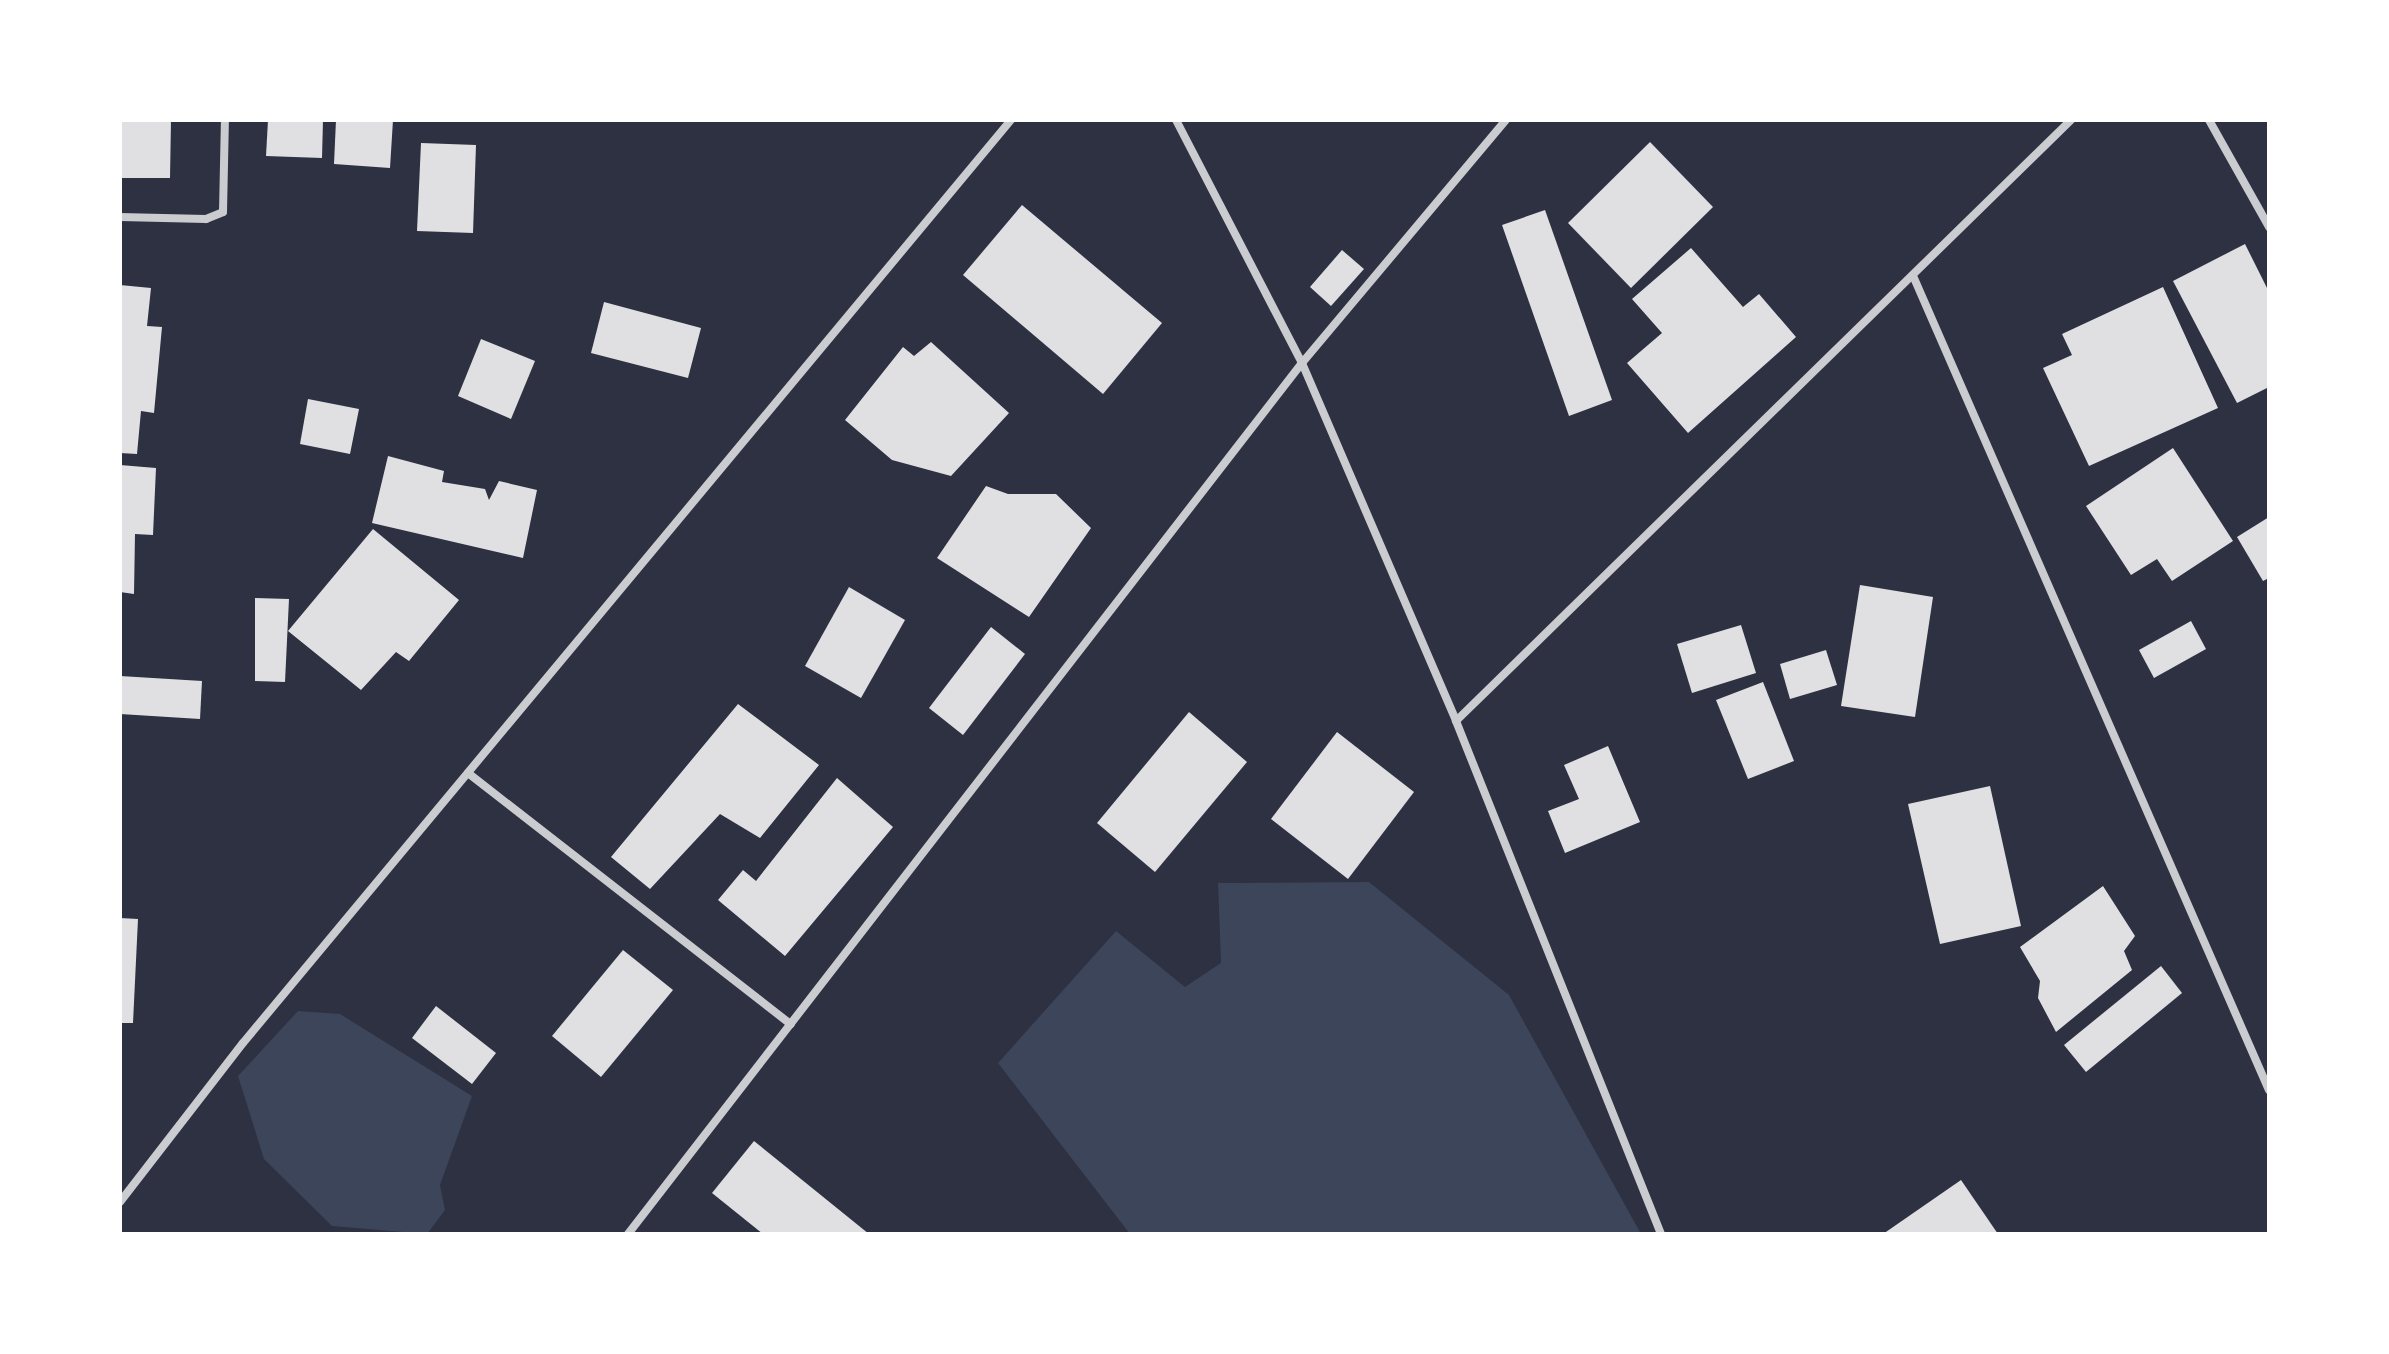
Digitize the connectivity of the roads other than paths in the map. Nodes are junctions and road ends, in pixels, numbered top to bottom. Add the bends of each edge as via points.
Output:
1 (225, 120) edge
2 (1011, 120) edge
3 (1176, 120) edge
4 (1506, 120) edge
5 (2071, 120) edge
6 (2209, 120) edge
7 (120, 217) edge
8 (2269, 227) edge
9 (1914, 278) junction
10 (1302, 363) junction
11 (1456, 721) junction
12 (468, 773) junction
13 (791, 1024) junction
14 (2269, 1090) edge
15 (120, 1202) edge
16 (628, 1234) edge
17 (1661, 1234) edge

1 - 7 street via 223,212 206,219
2 - 12 street
3 - 10 street
4 - 10 street
5 - 9 street
6 - 8 street
9 - 11 street
9 - 14 street
10 - 11 street
10 - 13 street
11 - 17 street
12 - 13 street
12 - 15 street via 243,1043
13 - 16 street

